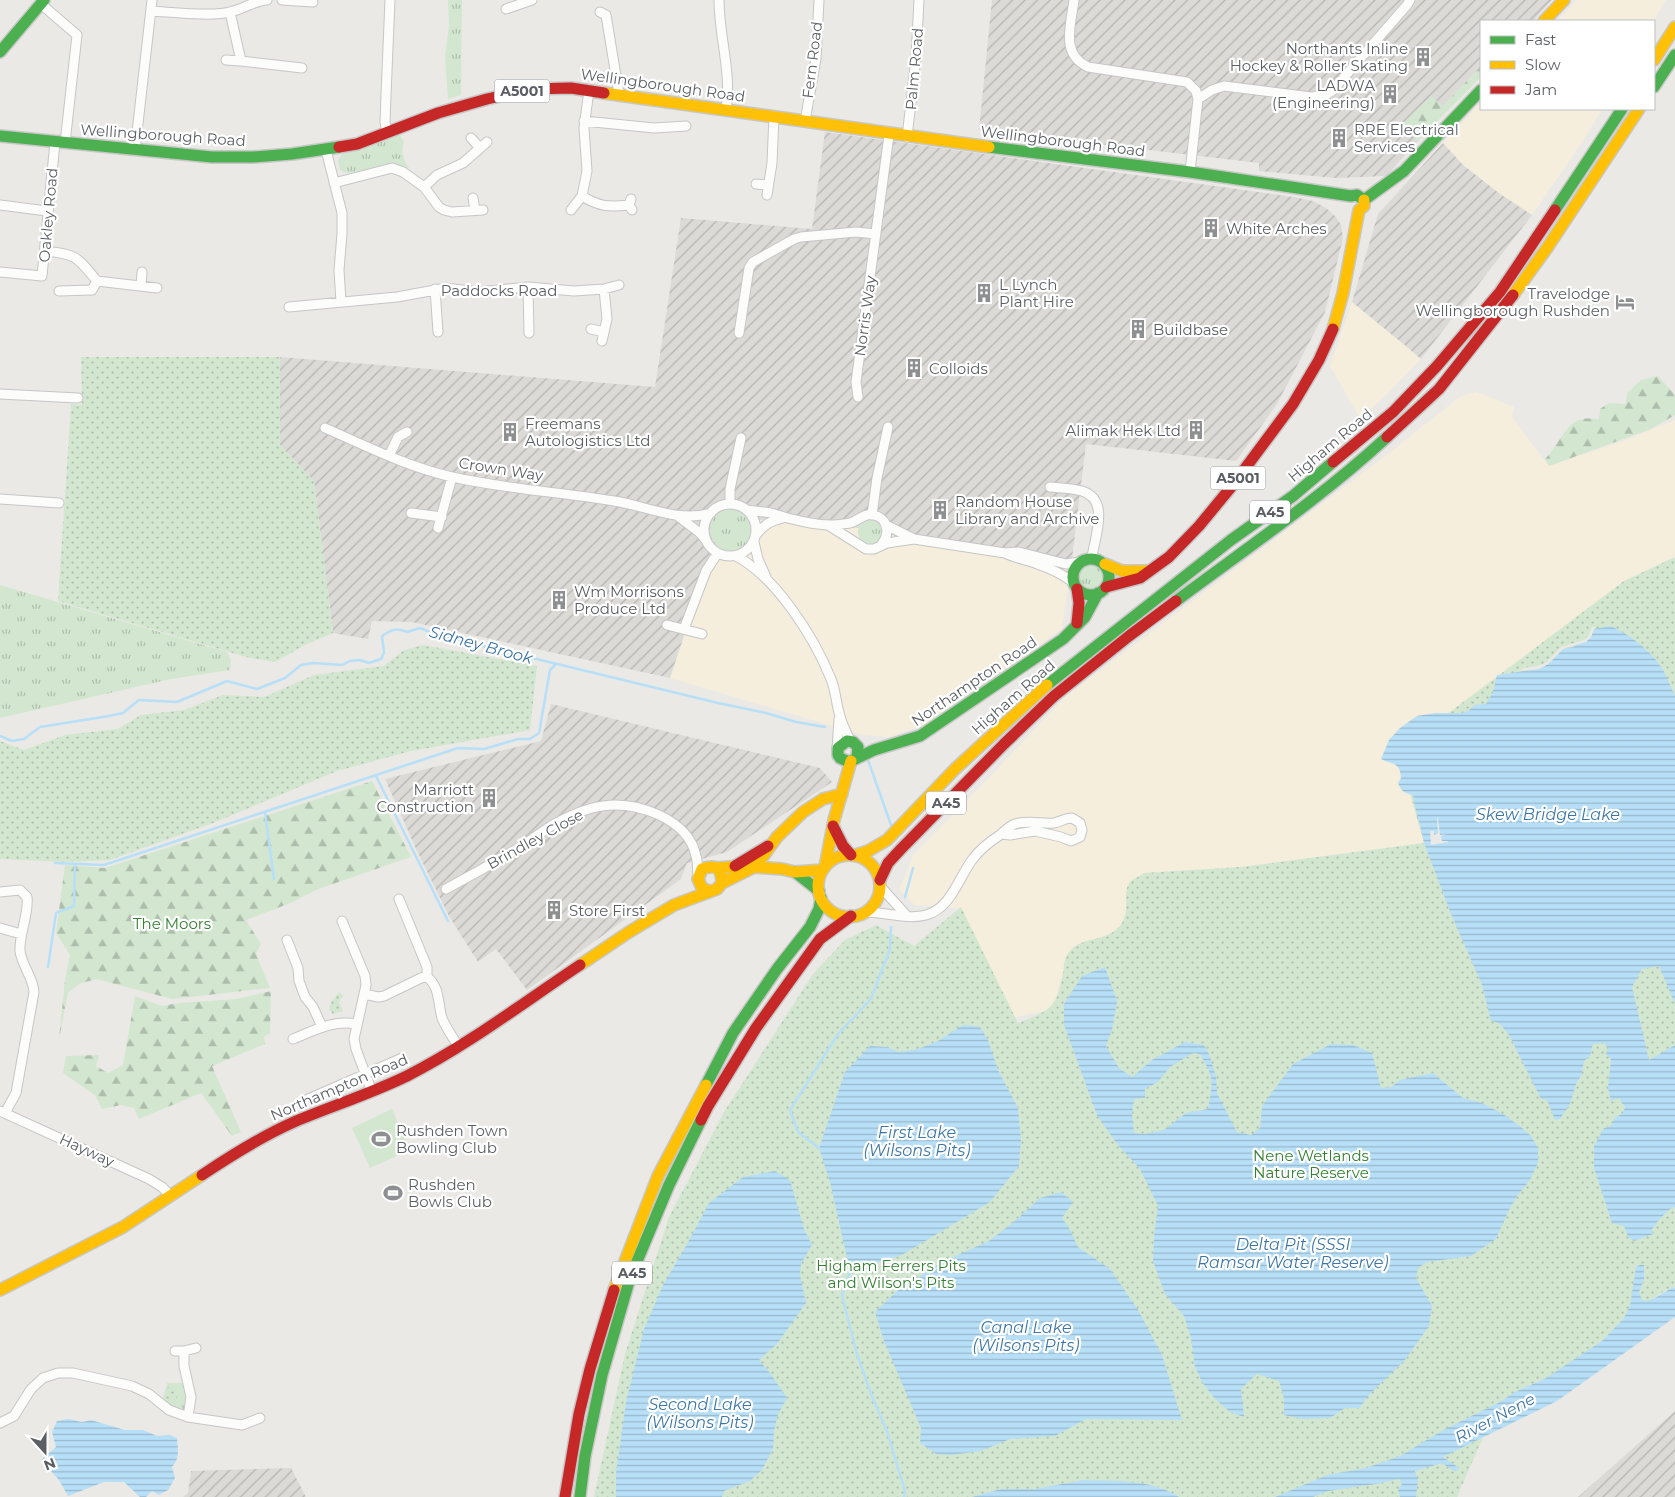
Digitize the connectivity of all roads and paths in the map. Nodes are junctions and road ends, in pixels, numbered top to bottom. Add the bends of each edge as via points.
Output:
1 (152, 0) edge
2 (267, 0) edge
3 (282, 0) edge
4 (390, 0) edge
5 (719, 0) edge
6 (819, 0) edge
7 (919, 0) edge
8 (1074, 0) edge
9 (1410, 0) edge
10 (1564, 0) edge
11 (302, 1) edge
12 (534, 1) edge
13 (43, 2) edge
14 (313, 2) dead end
15 (506, 9) dead end
16 (151, 11) junction
17 (230, 12) junction
18 (600, 12) dead end
19 (1545, 20) edge
20 (1675, 27) edge
21 (0, 52) edge
22 (1675, 55) edge
23 (1655, 58) edge
24 (226, 60) dead end
25 (241, 61) junction
26 (302, 68) dead end
27 (1655, 85) edge
28 (589, 90) junction
29 (1480, 91) edge
30 (619, 94) junction
31 (1198, 99) junction
32 (726, 109) junction
33 (1621, 110) edge
34 (1638, 110) edge
35 (774, 116) junction
36 (584, 121) junction
37 (805, 121) junction
38 (686, 126) dead end
39 (387, 132) junction
40 (889, 135) junction
41 (0, 136) edge
42 (907, 137) junction
43 (471, 138) dead end
44 (60, 142) junction
45 (135, 150) junction
46 (326, 150) junction
47 (1190, 172) junction
48 (334, 183) junction
49 (756, 184) dead end
50 (424, 187) junction
51 (582, 196) junction
52 (473, 198) dead end
53 (1355, 204) junction
54 (0, 205) edge
55 (631, 205) dead end
56 (571, 210) dead end
57 (47, 211) junction
58 (876, 234) junction
59 (45, 251) junction
60 (0, 272) edge
61 (142, 272) dead end
62 (97, 281) junction
63 (619, 285) dead end
64 (141, 286) junction
65 (528, 287) junction
66 (157, 288) dead end
67 (435, 289) junction
68 (604, 289) junction
69 (59, 291) dead end
70 (341, 302) junction
71 (289, 307) dead end
72 (591, 329) dead end
73 (438, 332) dead end
74 (529, 333) dead end
75 (739, 333) dead end
76 (0, 394) edge
77 (858, 397) dead end
78 (78, 398) dead end
79 (888, 427) dead end
80 (325, 428) dead end
81 (407, 432) dead end
82 (741, 438) dead end
83 (389, 456) junction
84 (452, 477) junction
85 (1050, 487) dead end
86 (0, 499) edge
87 (59, 503) dead end
88 (730, 504) junction
89 (748, 510) junction
90 (411, 513) dead end
91 (711, 513) junction
92 (872, 515) junction
93 (442, 517) junction
94 (679, 517) junction
95 (784, 518) junction
96 (857, 521) junction
97 (828, 525) junction
98 (886, 525) junction
99 (438, 528) dead end
100 (755, 538) junction
101 (706, 539) junction
102 (914, 539) junction
103 (856, 542) junction
104 (881, 545) junction
105 (1005, 553) junction
106 (717, 554) junction
107 (736, 556) junction
108 (1092, 558) junction
109 (1079, 562) junction
110 (1105, 564) junction
111 (1148, 571) junction
112 (767, 579) junction
113 (1075, 585) junction
114 (1102, 590) junction
115 (1077, 623) junction
116 (667, 625) dead end
117 (684, 630) junction
118 (702, 634) dead end
119 (840, 716) junction
120 (853, 743) junction
121 (838, 748) junction
122 (878, 748) junction
123 (850, 759) junction
124 (844, 788) junction
125 (1062, 821) junction
126 (834, 826) junction
127 (1001, 834) junction
128 (1061, 837) junction
129 (770, 844) junction
130 (853, 855) junction
131 (697, 856) junction
132 (735, 866) junction
133 (713, 867) junction
134 (754, 868) junction
135 (824, 868) junction
136 (795, 872) junction
137 (698, 878) junction
138 (722, 883) junction
139 (880, 883) junction
140 (446, 889) dead end
141 (709, 891) junction
142 (0, 892) edge
143 (820, 894) junction
144 (399, 899) dead end
145 (683, 901) junction
146 (865, 912) junction
147 (906, 915) junction
148 (851, 916) junction
149 (342, 921) dead end
150 (0, 928) edge
151 (21, 934) junction
152 (287, 940) dead end
153 (427, 978) junction
154 (364, 994) junction
155 (356, 1024) junction
156 (322, 1027) junction
157 (293, 1040) dead end
158 (459, 1047) junction
159 (402, 1058) dead end
160 (365, 1074) junction
161 (372, 1092) junction
162 (308, 1100) dead end
163 (2, 1112) edge
164 (171, 1196) junction
165 (0, 1290) edge
166 (196, 1348) dead end
167 (188, 1417) junction
168 (260, 1418) dead end
169 (0, 1423) edge
170 (565, 1497) edge
171 (580, 1497) edge

1 - 16 street
2 - 17 street
3 - 11 street
4 - 39 street via 385,104
5 - 32 street via 728,84
6 - 37 street, Fern Road via 816,59
7 - 42 street, Palm Road
8 - 31 street via 1069,45 1080,63 1088,67 1187,82 1196,91
9 - 31 street via 1349,72 1325,95 1311,98 1224,86
10 - 19 main road
11 - 14 street
12 - 15 street
13 - 21 main road
13 - 44 street, Oakley Road via 77,35
16 - 17 street
16 - 45 street
17 - 25 street
18 - 30 street via 606,15
20 - 23 main road
22 - 27 main road
24 - 25 street
25 - 26 street via 286,71
28 - 30 main road, Wellingborough Road / A5001
28 - 36 street
28 - 39 main road, Wellingborough Road / A5001 via 530,89 454,108
29 - 53 main road via 1404,171
30 - 32 main road, Wellingborough Road / A5001
31 - 47 street
32 - 35 main road, Wellingborough Road / A5001
33 - 130 main road, Higham Road / A45 via 1500,292 1393,412 1293,496 1231,540 1047,685 955,769 888,840
34 - 139 main road, Higham Road / A45 via 1547,248 1439,389 1361,461 1054,696 901,849 888,863
35 - 37 main road, Wellingborough Road / A5001
35 - 49 street via 768,190
36 - 38 street via 653,132
36 - 51 street via 587,171
37 - 40 main road, Wellingborough Road / A5001
39 - 46 main road, Wellingborough Road / A5001 via 356,144
40 - 42 main road, Wellingborough Road / A5001
40 - 58 street, Norris Way
41 - 44 main road, Wellingborough Road / A5001
42 - 47 main road, Wellingborough Road / A5001
43 - 50 street via 483,145 463,163 437,175
44 - 45 main road, Wellingborough Road / A5001
44 - 57 street, Oakley Road
45 - 46 main road, Wellingborough Road / A5001 via 233,157
46 - 48 street
47 - 53 main road, Wellingborough Road / A5001 via 1290,185
48 - 50 street via 392,168 404,172
48 - 70 street via 342,213
50 - 52 street via 439,207 452,212 479,210
51 - 55 street via 606,207
51 - 56 street
53 - 111 main road, A5001 via 1353,235 1334,326 1304,388 1199,526 1169,557
54 - 57 street
57 - 59 street, Oakley Road
58 - 75 street via 856,232 794,239 753,262 748,268
58 - 77 street, Norris Way via 856,382
59 - 60 street, Oakley Road via 42,276
59 - 62 street via 65,253 79,259
61 - 64 street
62 - 64 street
62 - 69 street via 92,290
63 - 68 street, Paddocks Road
64 - 66 street
65 - 67 street, Paddocks Road via 478,292
65 - 68 street, Paddocks Road via 574,291
65 - 74 street
67 - 70 street, Paddocks Road via 397,297
67 - 73 street
68 - 72 street via 607,312 603,337
70 - 71 street, Paddocks Road
76 - 78 street
79 - 92 street
80 - 83 street, Crown Way
81 - 83 street via 398,437
82 - 88 street via 731,482
83 - 84 street, Crown Way
84 - 93 street
84 - 94 street, Crown Way via 615,501
85 - 108 street via 1082,492 1097,505 1099,520
86 - 87 street
88 - 89 street
88 - 91 street via 715,508
89 - 95 street
89 - 100 street via 756,522
90 - 93 street
91 - 94 street, Crown Way
91 - 101 street via 704,525
92 - 96 street
92 - 98 street via 881,518
93 - 99 street
94 - 101 street, Crown Way
95 - 97 street
95 - 100 street via 763,526
96 - 97 street
96 - 103 street via 853,527
97 - 103 street
98 - 102 street
98 - 104 street via 887,536
100 - 107 street via 746,552
100 - 112 street via 758,559
101 - 106 street
102 - 104 street
102 - 105 street
103 - 104 street via 866,549
105 - 109 street via 1019,552 1066,564
105 - 113 street via 1057,572
106 - 107 street
106 - 117 street via 706,571
107 - 112 street
108 - 109 main road
108 - 110 main road
109 - 113 main road via 1072,576
110 - 111 main road via 1122,571
110 - 114 main road via 1109,578
111 - 114 main road, A5001 via 1134,581
112 - 119 street via 812,642 831,679
113 - 114 main road, A5001 via 1089,595
113 - 115 main road via 1079,603
114 - 115 main road, Northampton Road via 1085,617
115 - 122 main road, Northampton Road via 1063,640 937,726 905,743
116 - 117 street
117 - 118 street
119 - 120 street
119 - 121 street
120 - 121 main road via 842,743
120 - 122 main road, Northampton Road
120 - 123 main road via 858,751
121 - 123 main road via 838,755
122 - 123 main road, Northampton Road
123 - 124 main road
124 - 126 main road
124 - 129 main road via 815,804
125 - 127 street via 1015,824
125 - 128 street
125 - 128 street via 1075,819 1082,830 1075,840
126 - 130 main road via 843,846
126 - 135 main road
127 - 128 street via 1035,831
127 - 147 street via 980,849 952,894 937,910 916,917
129 - 132 main road
129 - 134 main road
130 - 135 main road via 836,858
130 - 139 main road via 872,864
131 - 133 street, Brindley Close
131 - 137 street, Brindley Close
131 - 140 street, Brindley Close via 687,835 669,820 635,806 598,806 551,826
132 - 133 main road
132 - 134 main road
133 - 137 main road via 702,869
133 - 138 main road via 722,874
134 - 136 main road
134 - 138 main road
135 - 136 main road
135 - 143 main road via 820,877
136 - 143 main road
137 - 141 main road via 701,888
137 - 145 main road, Northampton Road
138 - 141 main road
139 - 146 main road via 876,901
139 - 147 street
141 - 145 main road, Northampton Road
142 - 151 street via 20,890 26,895
143 - 148 main road via 836,914
143 - 170 main road, A45 via 819,909 810,927 732,1033 658,1176 618,1277 590,1369
144 - 153 street via 428,967
145 - 158 main road, Northampton Road via 629,932
146 - 147 street
146 - 148 main road
148 - 171 main road, A45 via 820,939 756,1028 708,1106 669,1184 630,1278 602,1374
149 - 154 street via 362,967 366,985
150 - 151 street
151 - 163 street via 21,957 34,992 16,1093
152 - 156 street via 305,997
153 - 154 street via 384,996
153 - 158 street via 436,989 443,1021
154 - 155 street
155 - 156 street via 343,1022
155 - 160 street via 354,1039
156 - 157 street
158 - 161 main road, Northampton Road
159 - 160 street
160 - 161 street
160 - 162 street
161 - 164 main road, Northampton Road via 265,1136
163 - 164 street, Hayway via 149,1179
164 - 165 main road, Northampton Road via 122,1227
166 - 167 street via 180,1351 191,1397
167 - 168 street via 242,1424
167 - 169 street via 169,1410 149,1394 132,1386 73,1373 58,1373 44,1378 31,1389 14,1416

